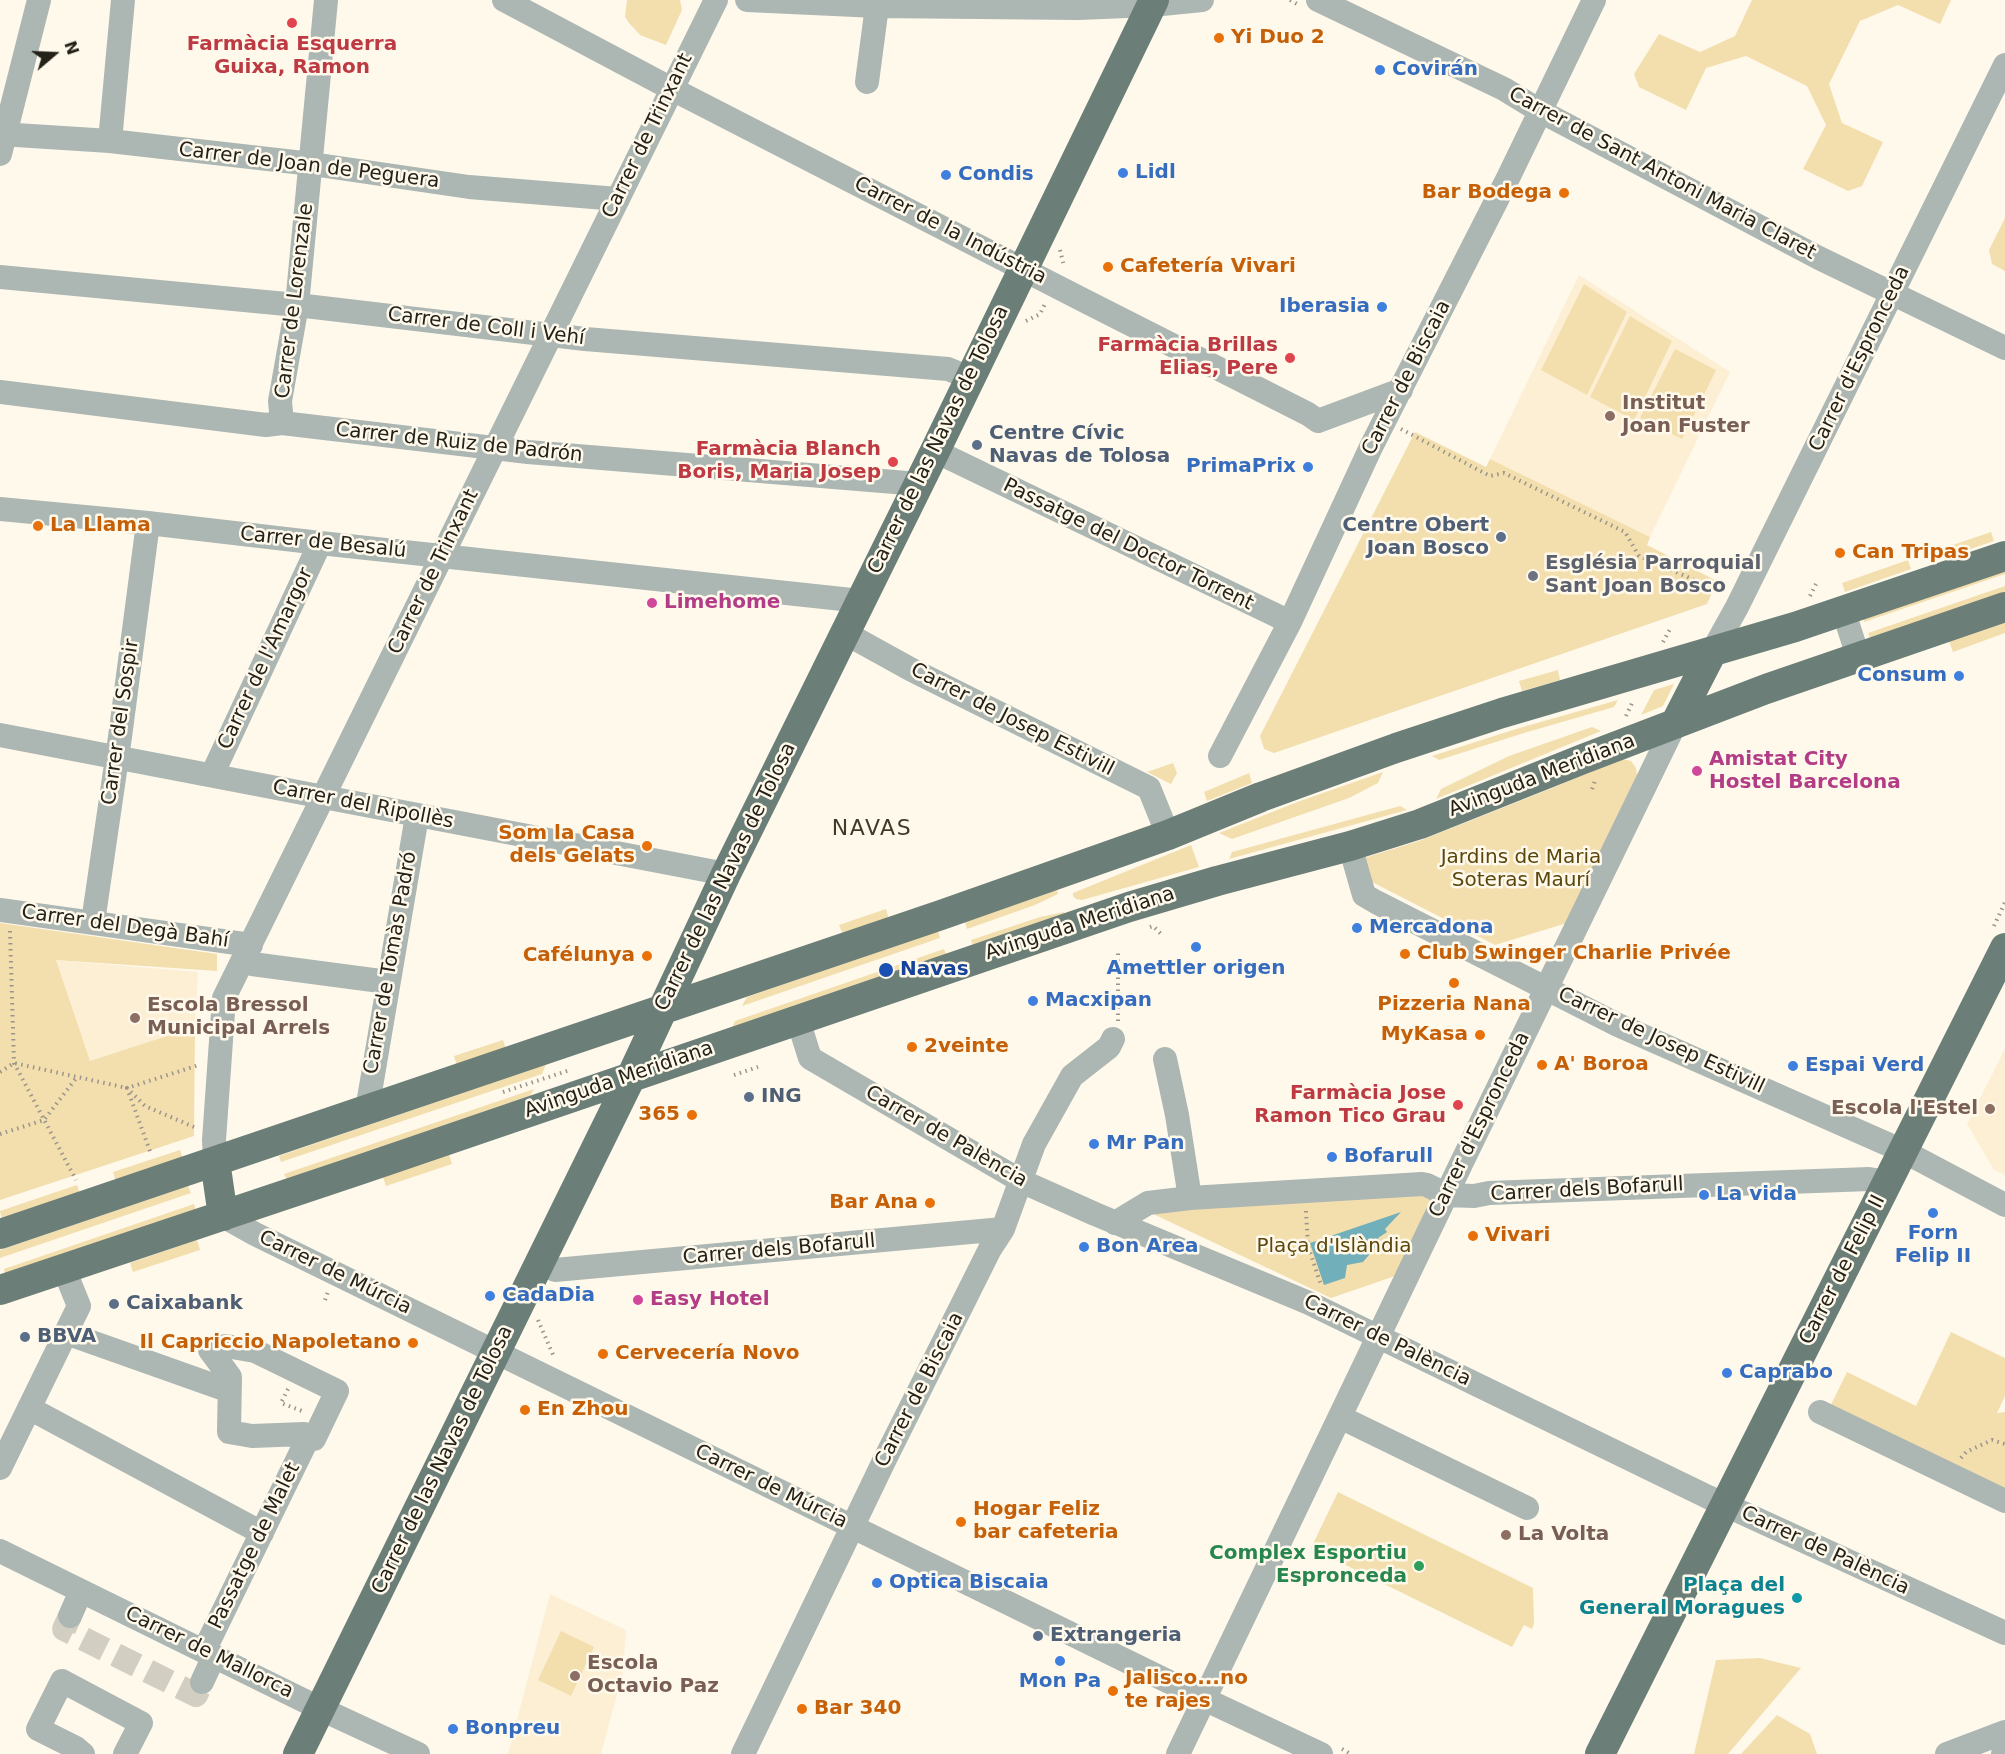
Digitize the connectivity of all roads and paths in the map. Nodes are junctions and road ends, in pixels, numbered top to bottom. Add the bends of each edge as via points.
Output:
1 (39, 0) edge
2 (123, 0) edge
3 (326, 0) edge
4 (504, 0) edge
5 (716, 0) edge
6 (747, 0) edge
7 (1202, 0) edge
8 (1318, 0) edge
9 (1594, 0) edge
10 (1153, 3) edge
11 (877, 6) junction
12 (2005, 65) edge
13 (867, 82) dead end
14 (672, 89) junction
15 (1540, 111) junction
16 (2, 141) edge
17 (110, 141) junction
18 (312, 164) junction
19 (618, 199) junction
20 (1022, 269) junction
21 (0, 277) edge
22 (1894, 292) junction
23 (297, 305) junction
24 (550, 335) junction
25 (2005, 348) edge
26 (970, 378) junction
27 (1401, 390) junction
28 (0, 392) edge
29 (1385, 420) junction
30 (282, 423) junction
31 (494, 448) junction
32 (935, 451) junction
33 (919, 484) junction
34 (0, 509) edge
35 (148, 523) junction
36 (320, 543) junction
37 (442, 556) junction
38 (2005, 556) edge
39 (1726, 593) dead end
40 (861, 601) junction
41 (2005, 608) edge
42 (1850, 609) junction
43 (1290, 622) junction
44 (845, 633) junction
45 (1712, 652) junction
46 (1866, 654) junction
47 (1635, 694) dead end
48 (1623, 723) dead end
49 (1675, 724) junction
50 (0, 735) edge
51 (1220, 756) dead end
52 (117, 758) junction
53 (212, 775) junction
54 (323, 797) junction
55 (417, 816) junction
56 (1165, 828) junction
57 (1350, 846) junction
58 (726, 874) junction
59 (5, 920) edge
60 (93, 922) junction
61 (1153, 926) dead end
62 (1162, 935) dead end
63 (2005, 948) edge
64 (1118, 949) dead end
65 (251, 954) junction
66 (388, 982) junction
67 (1547, 987) junction
68 (662, 1010) junction
69 (798, 1020) junction
70 (1115, 1033) joint
71 (1165, 1059) dead end
72 (14, 1063) junction
73 (203, 1064) dead end
74 (758, 1067) dead end
75 (0, 1072) edge
76 (734, 1075) dead end
77 (77, 1077) junction
78 (631, 1077) junction
79 (127, 1088) junction
80 (367, 1110) junction
81 (44, 1120) junction
82 (202, 1130) dead end
83 (0, 1134) edge
84 (1903, 1151) junction
85 (151, 1154) dead end
86 (215, 1161) junction
87 (76, 1180) dead end
88 (1022, 1181) junction
89 (1887, 1182) junction
90 (1304, 1191) junction
91 (1447, 1195) junction
92 (1190, 1198) junction
93 (2005, 1205) edge
94 (223, 1216) junction
95 (1115, 1222) junction
96 (1003, 1229) junction
97 (0, 1234) edge
98 (64, 1269) junction
99 (555, 1270) dead end
100 (1322, 1289) dead end
101 (0, 1290) edge
102 (536, 1315) dead end
103 (66, 1332) junction
104 (1378, 1337) junction
105 (496, 1352) junction
106 (556, 1362) dead end
107 (297, 1371) junction
108 (224, 1389) dead end
109 (29, 1408) junction
110 (1820, 1412) dead end
111 (1340, 1417) junction
112 (323, 1420) junction
113 (306, 1442) dead end
114 (2005, 1444) edge
115 (0, 1468) edge
116 (1947, 1473) junction
117 (2005, 1501) edge
118 (1725, 1504) junction
119 (1527, 1508) dead end
120 (852, 1527) junction
121 (262, 1533) junction
122 (0, 1551) edge
123 (81, 1590) junction
124 (70, 1616) tunnel mouth
125 (2005, 1633) edge
126 (209, 1654) junction
127 (202, 1682) dead end
128 (1204, 1699) junction
129 (321, 1709) junction
130 (2005, 1732) edge
131 (83, 1754) edge
132 (125, 1754) edge
133 (298, 1754) edge
134 (418, 1754) edge
135 (742, 1754) edge
136 (1178, 1754) edge
137 (1321, 1754) edge
138 (1600, 1754) edge
139 (1947, 1754) edge

1 - 16 street
2 - 17 street
3 - 18 street, Carrer de Lorenzale
4 - 14 street, Carrer de la Indústria
5 - 14 street, Carrer de Trinxant
6 - 11 street
7 - 10 street
8 - 15 street, Carrer de Sant Antoni Maria Claret via 1504,89
9 - 15 street, Carrer de Biscaia
10 - 11 street via 1083,8
10 - 20 main road, Carrer de las Navas de Tolosa
11 - 13 street
12 - 22 street, Carrer d'Espronceda
14 - 19 street, Carrer de Trinxant
14 - 20 street, Carrer de la Indústria
15 - 22 street, Carrer de Sant Antoni Maria Claret via 1819,258
15 - 27 street, Carrer de Biscaia
16 - 17 street, Carrer de Joan de Peguera
17 - 18 street, Carrer de Joan de Peguera
18 - 19 street, Carrer de Joan de Peguera via 470,187
18 - 23 street, Carrer de Lorenzale
19 - 24 street, Carrer de Trinxant
20 - 26 main road, Carrer de las Navas de Tolosa
20 - 27 street, Carrer de la Indústria via 1318,421
21 - 23 street, Carrer de Coll i Vehí
22 - 25 street, Carrer de Sant Antoni Maria Claret
22 - 45 street, Carrer d'Espronceda
23 - 24 street, Carrer de Coll i Vehí
23 - 30 street, Carrer de Lorenzale via 280,401
24 - 26 street, Carrer de Coll i Vehí via 948,369
24 - 31 street, Carrer de Trinxant
26 - 32 main road, Carrer de las Navas de Tolosa
27 - 29 street, Carrer de Biscaia
28 - 30 street, Carrer de Ruiz de Padrón via 266,425
29 - 39 path via 1490,476 1504,473 1625,532 1639,556
29 - 43 street, Carrer de Biscaia
30 - 31 street, Carrer de Ruiz de Padrón
31 - 33 street, Carrer de Ruiz de Padrón
31 - 37 street, Carrer de Trinxant
32 - 33 main road, Carrer de las Navas de Tolosa
32 - 43 street, Passatge del Doctor Torrent
33 - 40 main road, Carrer de las Navas de Tolosa
34 - 35 street, Carrer de Besalú
35 - 36 street, Carrer de Besalú
35 - 52 street, Carrer del Sospir
36 - 37 street, Carrer de Besalú
36 - 53 street, Carrer de l'Amargor
37 - 40 street, Carrer de Besalú
37 - 54 street, Carrer de Trinxant
38 - 42 main road
40 - 44 main road, Carrer de las Navas de Tolosa
41 - 46 main road, Avinguda Meridiana
42 - 45 main road
42 - 46 street via 1846,619 1855,647
43 - 51 street, Carrer de Biscaia
44 - 56 street, Carrer de Josep Estivill via 1149,788
44 - 58 main road, Carrer de las Navas de Tolosa
45 - 49 main road
45 - 56 main road via 1502,713
46 - 49 main road, Avinguda Meridiana
47 - 48 path, Avinguda Meridiana
49 - 57 main road, Avinguda Meridiana via 1420,824
49 - 67 street, Carrer d'Espronceda
50 - 52 street, Carrer del Ripollès
52 - 53 street, Carrer del Ripollès
52 - 60 street, Carrer del Sospir
53 - 54 street, Carrer del Ripollès
54 - 55 street, Carrer del Ripollès
54 - 65 street, Carrer de Trinxant
55 - 58 street, Carrer del Ripollès
55 - 66 street, Carrer de Tomàs Padró
56 - 68 main road
57 - 67 street, Carrer de Josep Estivill via 1364,895
57 - 69 main road, Avinguda Meridiana via 1129,907
58 - 68 main road, Carrer de las Navas de Tolosa
59 - 60 street, Carrer del Degà Bahí
59 - 72 path
60 - 65 street, Carrer del Degà Bahí
61 - 62 path
63 - 84 main road, Carrer de Felip II
64 - 70 path
65 - 66 street, Carrer del Degà Bahí
65 - 86 street, Carrer de Trinxant via 224,998
66 - 80 street, Carrer de Tomàs Padró
67 - 84 street, Carrer de Josep Estivill via 1618,1025
67 - 91 street, Carrer d'Espronceda
68 - 78 main road, Carrer de las Navas de Tolosa
68 - 80 main road
69 - 78 main road, Avinguda Meridiana
69 - 88 street, Carrer de Palència via 810,1058
70 - 88 street, Carrer de Biscaia via 1109,1047 1072,1076 1034,1144
71 - 92 street
72 - 75 path
72 - 77 path
72 - 81 path
73 - 79 path
74 - 76 path
77 - 79 path
77 - 81 path
78 - 94 main road, Avinguda Meridiana
78 - 105 main road, Carrer de las Navas de Tolosa
79 - 82 path via 145,1106
79 - 85 path
80 - 86 main road
81 - 83 path
81 - 87 path
84 - 89 main road, Carrer de Felip II
84 - 93 street, Carrer de Josep Estivill
86 - 94 main road
86 - 97 main road
88 - 95 street, Carrer de Palència
88 - 96 street, Carrer de Biscaia
89 - 91 street, Carrer dels Bofarull via 1869,1179
89 - 118 main road, Carrer de Felip II
90 - 91 street, Carrer dels Bofarull via 1422,1184
90 - 92 street, Carrer dels Bofarull
90 - 100 path via 1308,1246
91 - 104 street, Carrer d'Espronceda
92 - 95 street, Carrer dels Bofarull via 1148,1203
94 - 98 main road, Avinguda Meridiana
94 - 105 street, Carrer de Múrcia
95 - 104 street, Carrer de Palència via 1309,1303
96 - 99 street, Carrer dels Bofarull
96 - 120 street, Carrer de Biscaia
98 - 101 main road, Avinguda Meridiana
98 - 103 street via 79,1306
102 - 106 path
103 - 108 street
103 - 109 street
104 - 111 street, Carrer d'Espronceda
104 - 118 street, Carrer de Palència
105 - 120 street, Carrer de Múrcia
105 - 129 main road, Carrer de las Navas de Tolosa
107 - 112 street via 337,1391
107 - 112 path via 281,1403
107 - 112 street via 255,1351 226,1346 210,1350 230,1377 229,1432 252,1436 304,1434 314,1439
109 - 115 street
109 - 121 street
110 - 116 street
111 - 119 street
111 - 128 street, Carrer d'Espronceda
113 - 121 street, Passatge de Malet
114 - 116 path via 1992,1440 1966,1452
116 - 117 street
118 - 125 street, Carrer de Palència
118 - 138 main road, Carrer de Felip II
120 - 128 street, Carrer de Múrcia
120 - 135 street, Carrer de Biscaia
121 - 126 street, Passatge de Malet
122 - 123 street, Carrer de Mallorca
123 - 124 street
123 - 126 street, Carrer de Mallorca
126 - 127 street, Passatge de Malet
126 - 129 street, Carrer de Mallorca
128 - 136 street, Carrer d'Espronceda
128 - 137 street, Carrer de Múrcia
129 - 133 main road, Carrer de las Navas de Tolosa
129 - 134 street, Carrer de Mallorca
130 - 139 street
131 - 132 street via 38,1729 62,1681 141,1723

